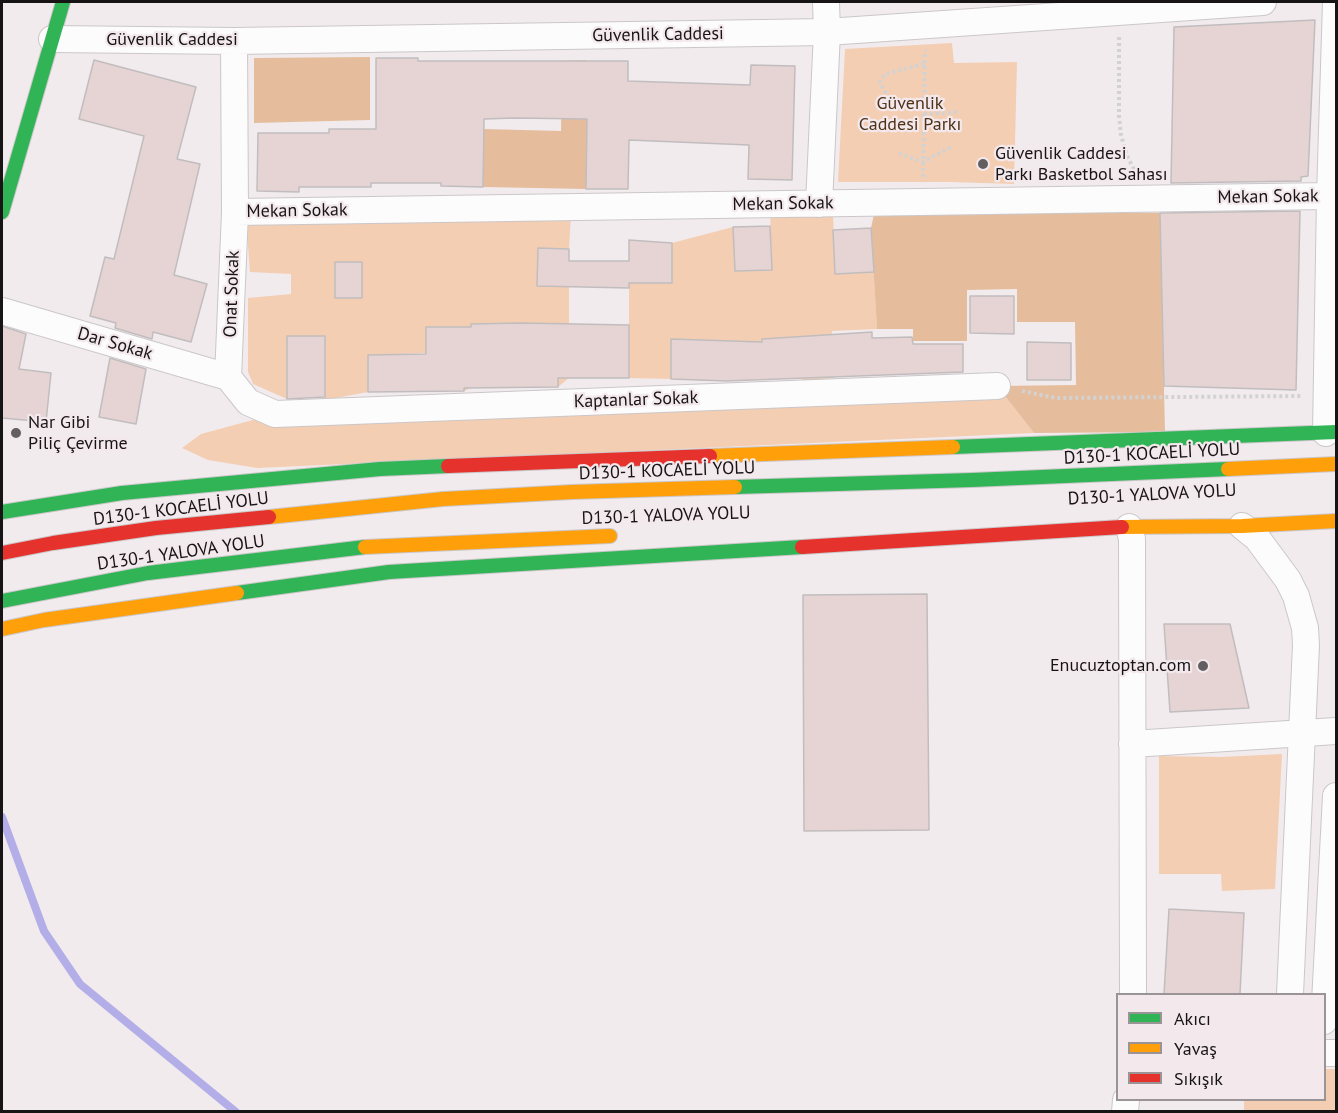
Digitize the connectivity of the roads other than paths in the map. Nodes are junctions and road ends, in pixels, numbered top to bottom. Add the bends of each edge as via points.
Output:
1 (63, 2) edge
2 (826, 2) edge
3 (1263, 2) edge
4 (1336, 2) edge
5 (827, 32) junction
6 (52, 39) junction
7 (234, 41) junction
8 (1330, 196) junction
9 (819, 204) junction
10 (2, 212) edge
11 (235, 212) junction
12 (2, 311) edge
13 (228, 377) junction
14 (997, 386) road end
15 (1331, 432) edge
16 (554, 462) junction
17 (1336, 464) edge
18 (442, 499) junction
19 (2, 512) edge
20 (1156, 513) dead end
21 (1050, 518) dead end
22 (1336, 521) edge
23 (1242, 526) junction
24 (1129, 527) junction
25 (623, 536) dead end
26 (2, 553) edge
27 (2, 601) edge
28 (2, 629) edge
29 (1336, 731) edge
30 (1302, 733) junction
31 (1132, 744) junction
32 (1336, 796) edge
33 (1133, 993) edge
34 (1290, 993) edge
35 (1325, 993) edge

1 - 6 main road
2 - 5 street
3 - 5 street, Güvenlik Caddesi
4 - 8 street
5 - 7 street, Güvenlik Caddesi
5 - 9 street
6 - 7 street, Güvenlik Caddesi
6 - 10 main road
7 - 11 street, Onat Sokak
8 - 9 street, Mekan Sokak
8 - 15 street via 1326,396
9 - 11 street, Mekan Sokak
11 - 13 street, Onat Sokak
12 - 13 street, Dar Sokak
13 - 14 street, Kaptanlar Sokak via 248,402 275,414
15 - 16 main road
16 - 18 main road
16 - 19 main road via 369,470 122,493
17 - 18 main road, D130-1 KOCAELİ YOLU
18 - 26 main road, D130-1 KOCAELİ YOLU via 156,528
20 - 21 main road, D130-1 YALOVA YOLU
22 - 23 main road
23 - 24 main road
23 - 30 street via 1276,562 1302,614 1306,645
24 - 28 main road via 389,572
24 - 31 street
25 - 27 main road, D130-1 YALOVA YOLU via 374,546 148,573
29 - 30 street
30 - 31 street
30 - 34 street
31 - 33 street
32 - 35 street

